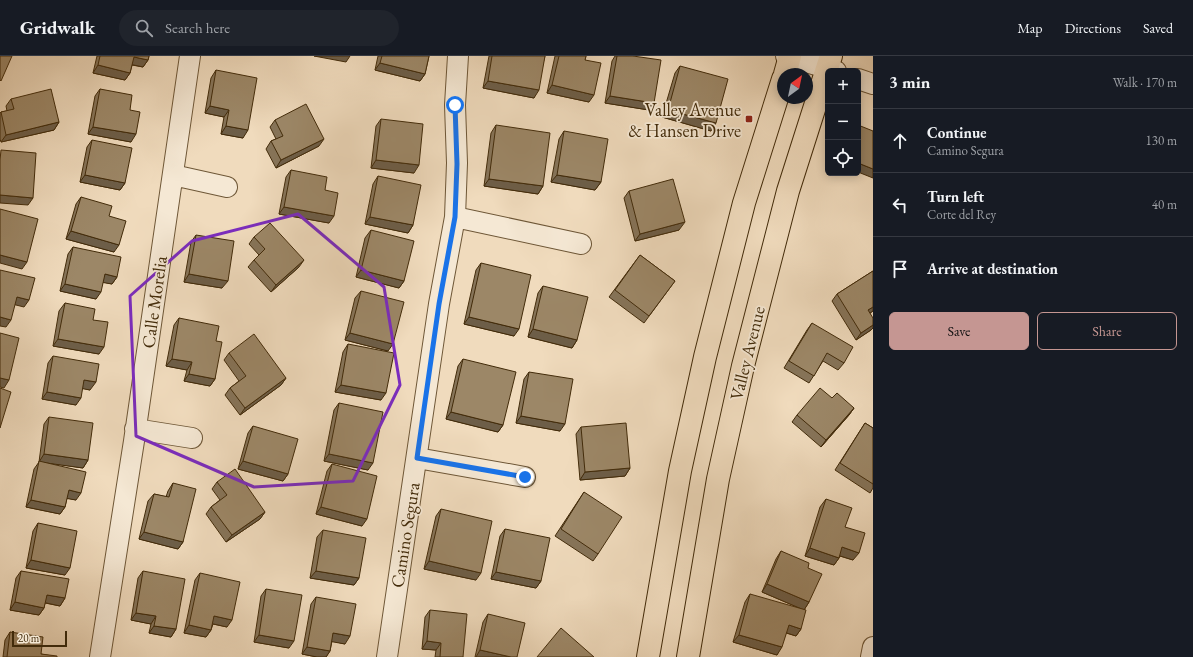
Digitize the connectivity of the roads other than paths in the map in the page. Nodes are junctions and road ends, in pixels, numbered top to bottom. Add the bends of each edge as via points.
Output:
1 (190, 56) edge
2 (458, 56) edge
3 (788, 61) edge
4 (832, 65) edge
5 (861, 80) edge
6 (873, 84) edge
7 (777, 98) edge
8 (173, 175) junction
9 (226, 187) dead end
10 (455, 217) junction
11 (581, 244) dead end
12 (135, 429) junction
13 (192, 438) dead end
14 (417, 458) junction
15 (525, 477) dead end
16 (873, 647) edge
17 (100, 657) edge
18 (387, 657) edge
19 (648, 657) edge
20 (688, 657) edge
21 (871, 657) edge

1 - 8 street, Calle Morelia
2 - 10 street, Camino Segura via 455,105
3 - 4 street
4 - 20 main road, Valley Avenue via 788,191 743,366 718,479
5 - 6 street
7 - 19 main road via 744,203 705,357 680,471
8 - 9 street
8 - 12 street, Calle Morelia
10 - 11 street
10 - 14 street, Camino Segura via 439,304
12 - 13 street
12 - 17 street, Calle Morelia
14 - 15 street
14 - 18 street, Camino Segura
16 - 21 street

